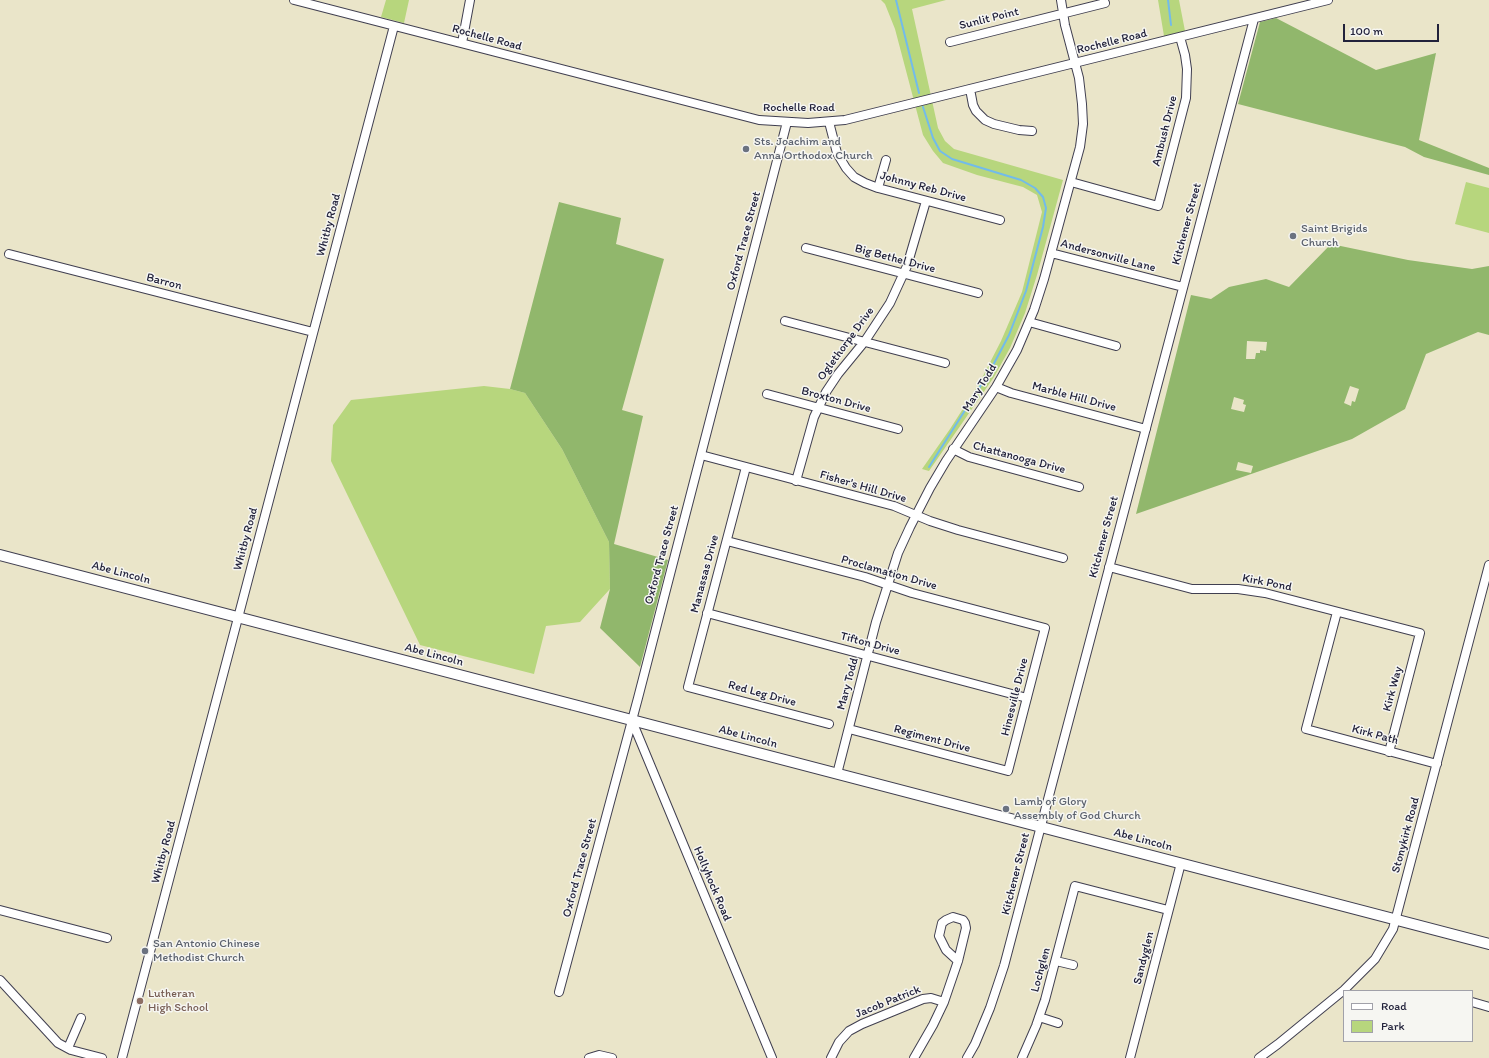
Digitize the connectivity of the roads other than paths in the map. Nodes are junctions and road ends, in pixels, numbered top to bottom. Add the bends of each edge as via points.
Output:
1 (294, 0) edge
2 (470, 0) edge
3 (1062, 0) edge
4 (1328, 0) edge
5 (1105, 3) dead end
6 (1063, 14) junction
7 (1254, 19) junction
8 (394, 26) junction
9 (1180, 37) junction
10 (950, 42) dead end
11 (462, 43) junction
12 (1075, 63) junction
13 (970, 89) junction
14 (787, 122) junction
15 (829, 122) junction
16 (1032, 131) dead end
17 (886, 160) dead end
18 (1071, 182) junction
19 (878, 188) junction
20 (926, 201) junction
21 (1000, 220) dead end
22 (806, 248) dead end
23 (1051, 253) junction
24 (10, 254) dead end
25 (904, 274) junction
26 (1183, 287) junction
27 (978, 293) dead end
28 (785, 321) dead end
29 (1029, 322) junction
30 (313, 332) junction
31 (865, 341) junction
32 (1116, 346) dead end
33 (945, 363) dead end
34 (996, 387) junction
35 (767, 394) dead end
36 (818, 408) junction
37 (898, 429) dead end
38 (1146, 429) junction
39 (954, 449) junction
40 (701, 455) junction
41 (746, 467) junction
42 (796, 480) junction
43 (1079, 487) dead end
44 (916, 515) junction
45 (727, 541) junction
46 (0, 555) edge
47 (1063, 558) dead end
48 (1489, 565) edge
49 (1109, 567) junction
50 (887, 584) junction
51 (1337, 612) junction
52 (707, 613) junction
53 (238, 617) junction
54 (1045, 628) joint
55 (1420, 633) joint
56 (867, 656) junction
57 (688, 687) joint
58 (1027, 698) junction
59 (631, 720) junction
60 (829, 724) dead end
61 (848, 729) junction
62 (1389, 752) junction
63 (1437, 764) junction
64 (1008, 771) joint
65 (837, 774) junction
66 (1040, 827) junction
67 (1181, 863) junction
68 (0, 910) edge
69 (1168, 910) junction
70 (1396, 920) junction
71 (107, 938) dead end
72 (1489, 944) edge
73 (958, 961) junction
74 (1056, 961) junction
75 (1073, 965) dead end
76 (0, 980) edge
77 (1343, 990) edge
78 (1343, 990) edge
79 (559, 992) dead end
80 (944, 1002) junction
81 (1473, 1002) edge
82 (1489, 1007) edge
83 (1039, 1017) junction
84 (81, 1018) dead end
85 (1058, 1023) dead end
86 (68, 1048) junction
87 (591, 1057) edge
88 (102, 1058) edge
89 (122, 1058) edge
90 (612, 1058) edge
91 (772, 1058) edge
92 (831, 1058) edge
93 (914, 1058) edge
94 (968, 1058) edge
95 (1022, 1058) edge
96 (1130, 1058) edge
97 (1259, 1058) edge

1 - 8 street, Rochelle Road
2 - 11 street
3 - 6 street, Mary Todd
4 - 7 street, Rochelle Road
5 - 6 street, Sunlit Point
6 - 10 street, Sunlit Point
6 - 12 street, Mary Todd
7 - 9 street, Rochelle Road
7 - 26 street, Kitchener Street
8 - 11 street, Rochelle Road
8 - 30 street, Whitby Road
9 - 12 street, Rochelle Road
9 - 18 street, Ambush Drive via 1187,69 1186,98 1158,206
11 - 14 street, Rochelle Road via 759,120
12 - 13 street, Rochelle Road
12 - 18 street, Mary Todd via 1081,90 1083,124
13 - 15 street, Rochelle Road
13 - 16 street via 973,105 985,120
14 - 15 street, Rochelle Road
14 - 40 street, Oxford Trace Street
15 - 19 street, Johnny Reb Drive via 836,153 846,168 859,180
17 - 19 street
18 - 23 street, Mary Todd
19 - 20 street, Johnny Reb Drive
20 - 21 street, Johnny Reb Drive
20 - 25 street, Oglethorpe Drive
22 - 25 street, Big Bethel Drive
23 - 26 street, Andersonville Lane
23 - 29 street, Mary Todd
24 - 30 street, Barron
25 - 27 street, Big Bethel Drive
25 - 31 street, Oglethorpe Drive via 890,303
26 - 38 street, Kitchener Street
28 - 31 street
29 - 32 street
29 - 34 street, Mary Todd
30 - 53 street, Whitby Road
31 - 33 street
31 - 36 street, Oglethorpe Drive via 838,374
34 - 38 street, Marble Hill Drive
34 - 39 street, Mary Todd
35 - 36 street, Broxton Drive
36 - 37 street, Broxton Drive
36 - 42 street, Oglethorpe Drive
38 - 49 street, Kitchener Street
39 - 43 street, Chattanooga Drive via 969,457
39 - 44 street, Mary Todd
40 - 41 street, Fisher's Hill Drive
40 - 59 street, Oxford Trace Street
41 - 42 street, Fisher's Hill Drive
41 - 45 street, Manassas Drive
42 - 44 street, Fisher's Hill Drive via 894,506
44 - 47 street, Fisher's Hill Drive via 958,530
44 - 50 street, Mary Todd
45 - 50 street, Proclamation Drive
45 - 52 street, Manassas Drive
46 - 53 street, Abe Lincoln
48 - 63 street, Stonykirk Road
49 - 51 street, Kirk Pond via 1180,587 1248,590
49 - 66 street, Kitchener Street
50 - 54 street, Proclamation Drive
50 - 56 street, Mary Todd
51 - 55 street, Kirk Pond
51 - 62 street, Kirk Path via 1306,729
52 - 56 street, Tifton Drive
52 - 57 street, Manassas Drive
53 - 59 street, Abe Lincoln
53 - 89 street, Whitby Road
54 - 58 street, Hinesville Drive
55 - 62 street, Kirk Way
56 - 58 street, Tifton Drive
56 - 61 street, Mary Todd
57 - 60 street, Red Leg Drive
58 - 64 street, Hinesville Drive
59 - 65 street, Abe Lincoln
59 - 79 street, Oxford Trace Street
59 - 91 street, Hollyhock Road
61 - 64 street, Regiment Drive
61 - 65 street, Mary Todd
62 - 63 street, Kirk Path
63 - 70 street, Stonykirk Road
65 - 66 street, Abe Lincoln
66 - 67 street, Abe Lincoln
66 - 94 street, Kitchener Street via 1004,966 990,1008
67 - 69 street, Sandyglen
67 - 70 street, Abe Lincoln
68 - 71 street
69 - 74 street, Lochglen via 1075,886
69 - 96 street, Sandyglen
70 - 72 street, Abe Lincoln
70 - 78 street, Stonykirk Road via 1383,947 1360,975
73 - 73 street via 946,950 939,936 942,923 953,917 963,920 966,928
73 - 80 street
74 - 75 street
74 - 83 street, Lochglen
76 - 86 street via 58,1043
77 - 97 street, Stonykirk Road
80 - 92 street, Jacob Patrick via 931,998 923,999 862,1024 849,1031 839,1042
80 - 93 street
81 - 82 street
83 - 85 street
83 - 95 street, Lochglen
84 - 86 street
86 - 88 street
87 - 90 street via 599,1055

